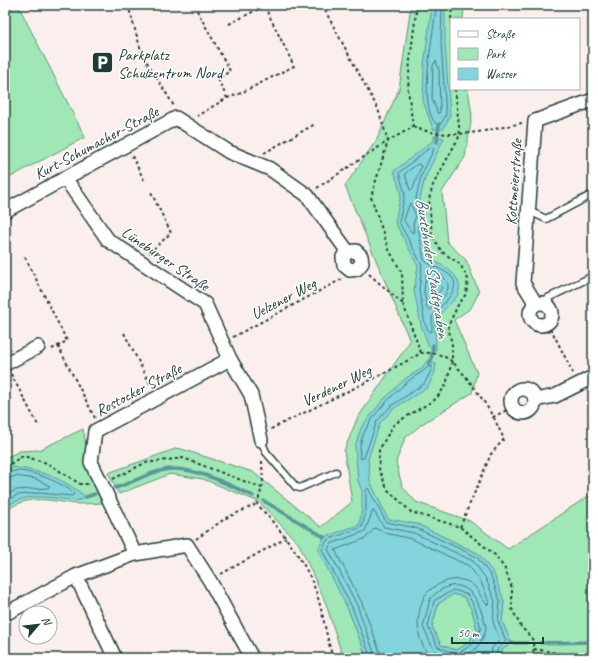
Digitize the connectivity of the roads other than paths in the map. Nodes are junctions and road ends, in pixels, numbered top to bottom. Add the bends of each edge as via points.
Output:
1 (593, 100) edge
2 (65, 178) junction
3 (593, 194) edge
4 (528, 210) junction
5 (5, 211) edge
6 (355, 268) road end
7 (593, 276) edge
8 (540, 304) junction
9 (38, 347) road end
10 (230, 359) junction
11 (5, 364) edge
12 (593, 377) edge
13 (512, 407) road end
14 (260, 437) joint
15 (336, 472) dead end
16 (135, 554) junction
17 (76, 576) junction
18 (5, 614) edge
19 (114, 658) edge
20 (252, 658) edge

1 - 4 street, Kottmeierstraße via 535,121
2 - 5 street, Kurt-Schumacher-Straße
2 - 6 street, Kurt-Schumacher-Straße via 126,144 181,122 229,152 270,169 307,195 348,252 343,261 347,268
2 - 10 street, Lüneburger Straße via 108,240 205,304
3 - 4 lane via 546,219
4 - 8 street, Kottmeierstraße via 523,283
7 - 8 lane
8 - 8 street, Kottmeierstraße via 530,311 531,319 538,325 546,324 552,313 551,309
9 - 11 street
10 - 14 street, Lüneburger Straße via 251,395
10 - 16 street, Rostocker Straße via 95,431 91,462
12 - 13 street via 555,396 535,400 527,390 518,390 512,398
14 - 15 lane via 266,452 296,487 300,488
16 - 17 street
16 - 20 street via 187,545 210,580
17 - 18 street
17 - 19 street

